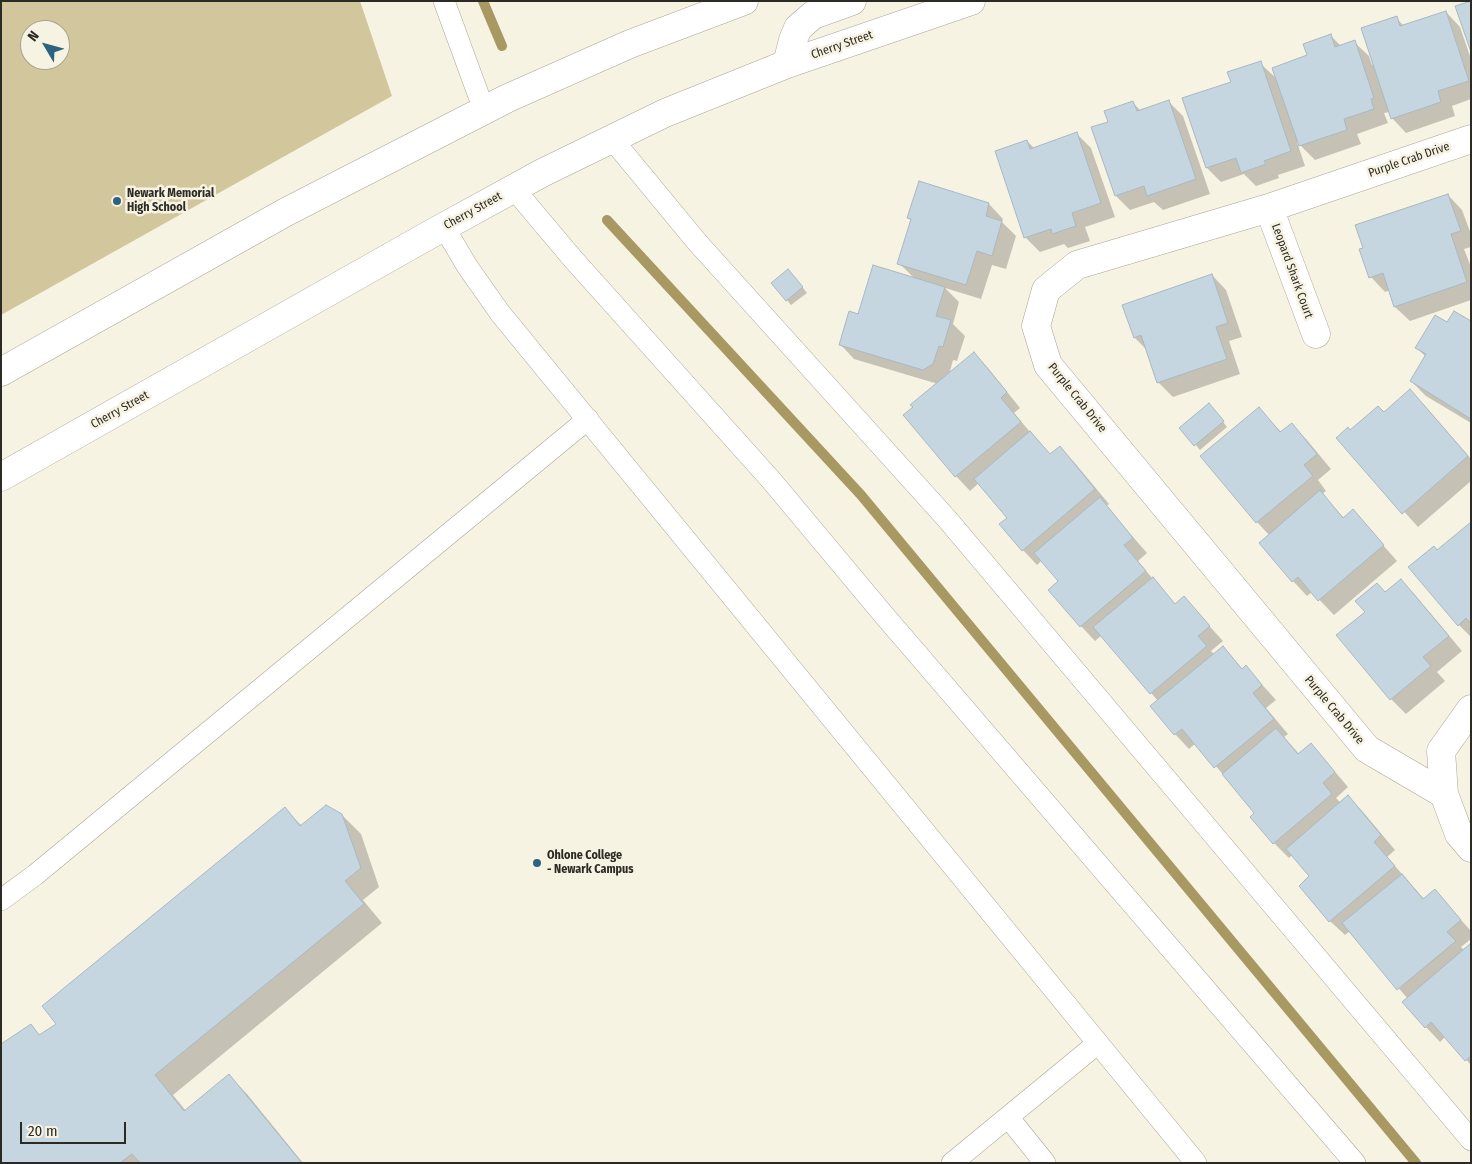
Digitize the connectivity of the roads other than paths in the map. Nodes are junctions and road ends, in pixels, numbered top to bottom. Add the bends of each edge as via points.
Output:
1 (444, 1) edge
2 (744, 1) edge
3 (852, 1) edge
4 (971, 1) edge
5 (787, 64) junction
6 (484, 110) junction
7 (612, 139) junction
8 (1471, 139) edge
9 (514, 189) junction
10 (1269, 208) junction
11 (444, 227) junction
12 (1316, 334) dead end
13 (1, 372) edge
14 (588, 420) junction
15 (6, 475) edge
16 (1471, 709) edge
17 (1444, 794) junction
18 (1471, 848) edge
19 (1, 900) edge
20 (1098, 1043) junction
21 (1008, 1116) junction
22 (1471, 1140) edge
23 (952, 1163) edge
24 (1045, 1163) edge
25 (1196, 1163) edge
26 (1355, 1163) edge

1 - 6 lane
2 - 6 main road via 630,44
3 - 5 main road via 813,15 798,28
4 - 5 main road, Cherry Street
5 - 7 main road, Cherry Street via 665,113
6 - 13 main road via 286,212
7 - 9 main road, Cherry Street
7 - 22 lane via 697,242 947,520
8 - 10 main road, Purple Crab Drive
9 - 11 main road, Cherry Street
9 - 26 lane via 771,480
10 - 12 main road, Leopard Shark Court
10 - 17 main road, Purple Crab Drive via 1077,265 1046,290 1036,326 1048,365 1367,749
11 - 14 lane via 500,313
11 - 15 main road, Cherry Street
14 - 19 lane
14 - 20 lane
16 - 17 main road via 1440,751
17 - 18 main road via 1459,834
20 - 21 lane
20 - 25 lane
21 - 23 lane
21 - 24 lane

